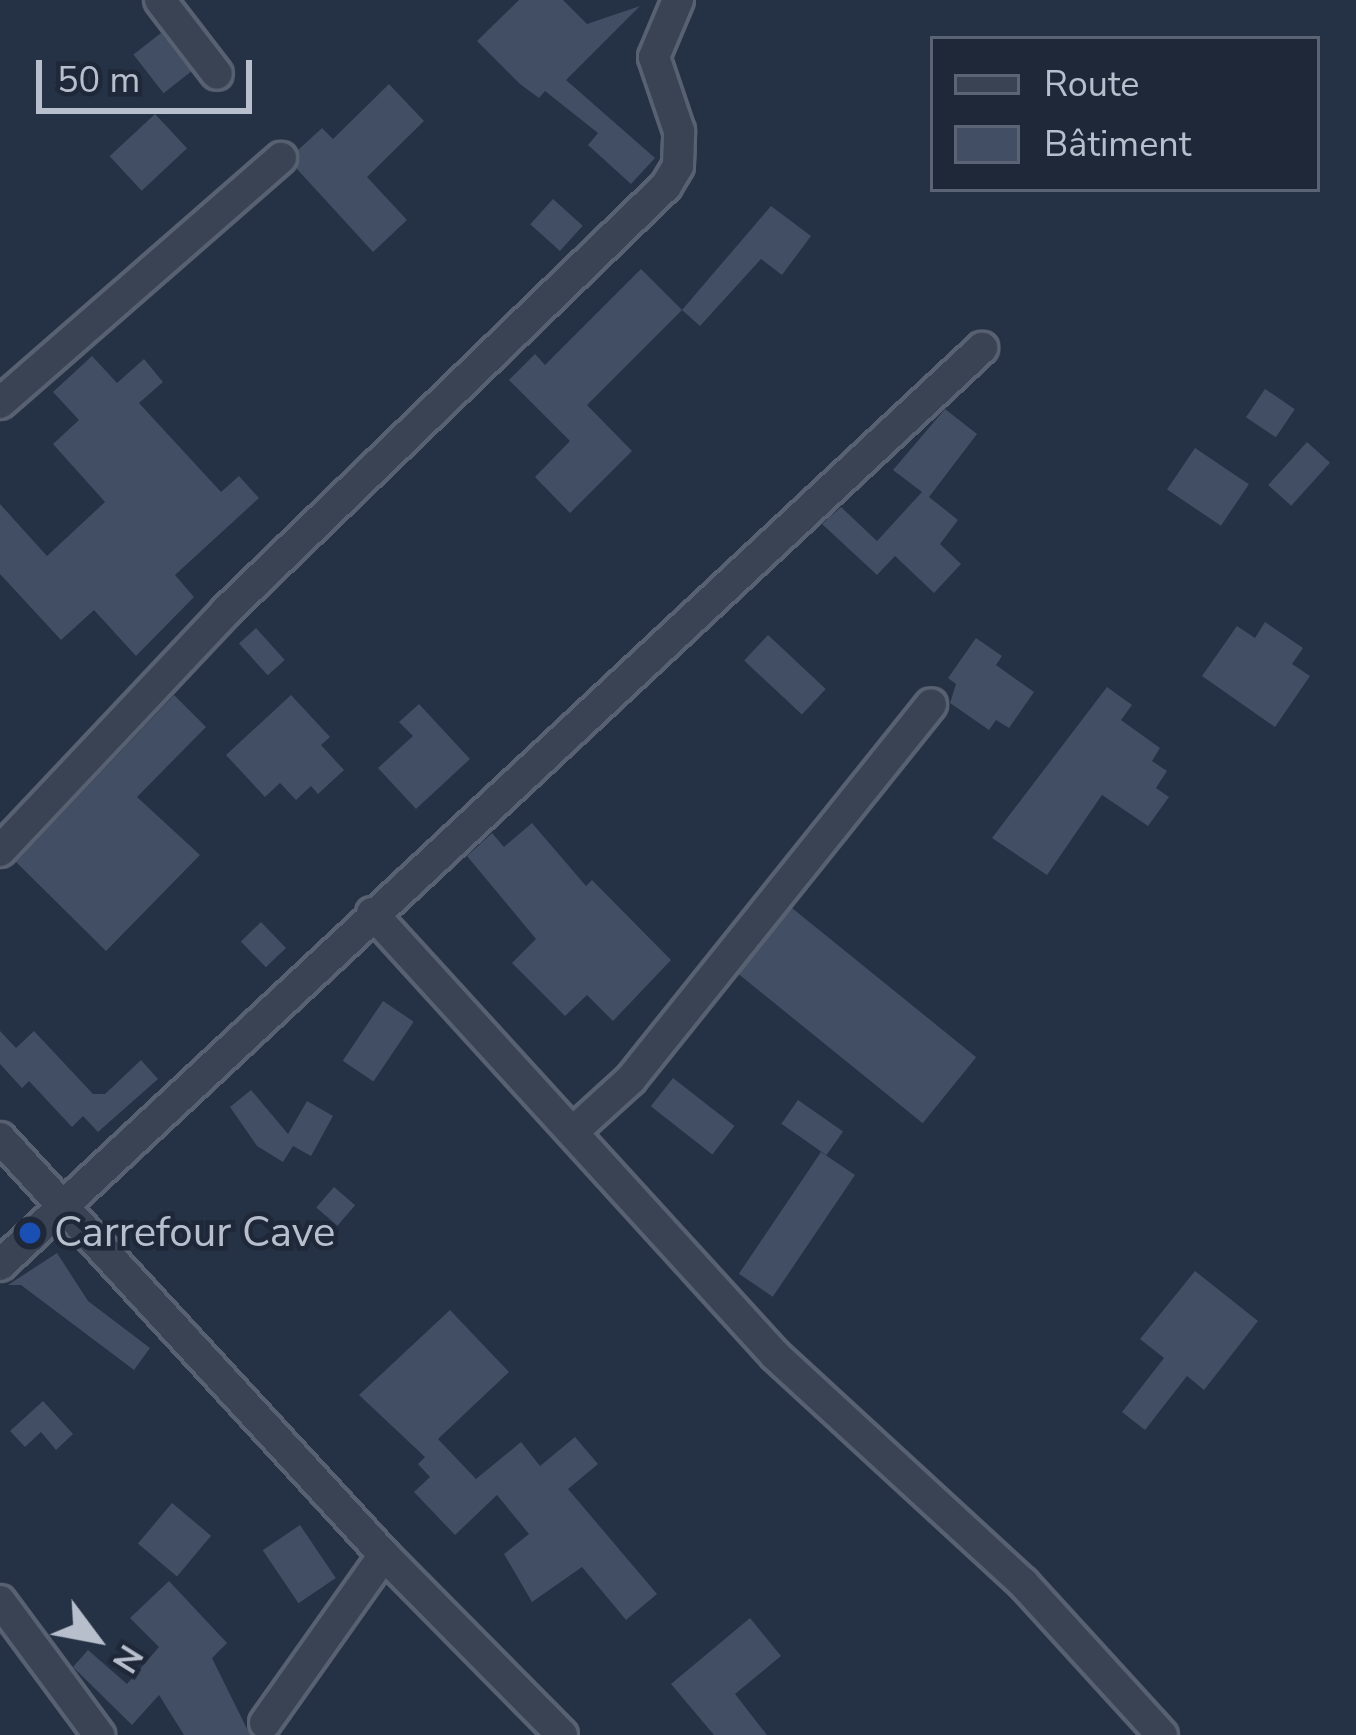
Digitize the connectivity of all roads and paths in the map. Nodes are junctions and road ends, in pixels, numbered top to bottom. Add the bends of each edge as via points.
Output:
1 (160, 0) edge
2 (678, 0) edge
3 (217, 74) dead end
4 (281, 158) dead end
5 (982, 348) dead end
6 (0, 403) edge
7 (931, 704) dead end
8 (0, 850) edge
9 (372, 914) junction
10 (575, 1130) junction
11 (0, 1138) edge
12 (64, 1204) junction
13 (0, 1265) edge
14 (383, 1555) junction
15 (0, 1601) edge
16 (265, 1723) dead end
17 (99, 1735) edge
18 (562, 1735) edge
19 (1162, 1735) edge

1 - 3 street
2 - 8 street via 654,57 680,131 678,166 666,186 226,611
4 - 6 street
5 - 9 street
7 - 10 street via 632,1079
9 - 10 street
9 - 12 street
10 - 19 street via 776,1355 1023,1583
11 - 12 street
12 - 13 street
12 - 14 street
14 - 16 street
14 - 18 street
15 - 17 street

